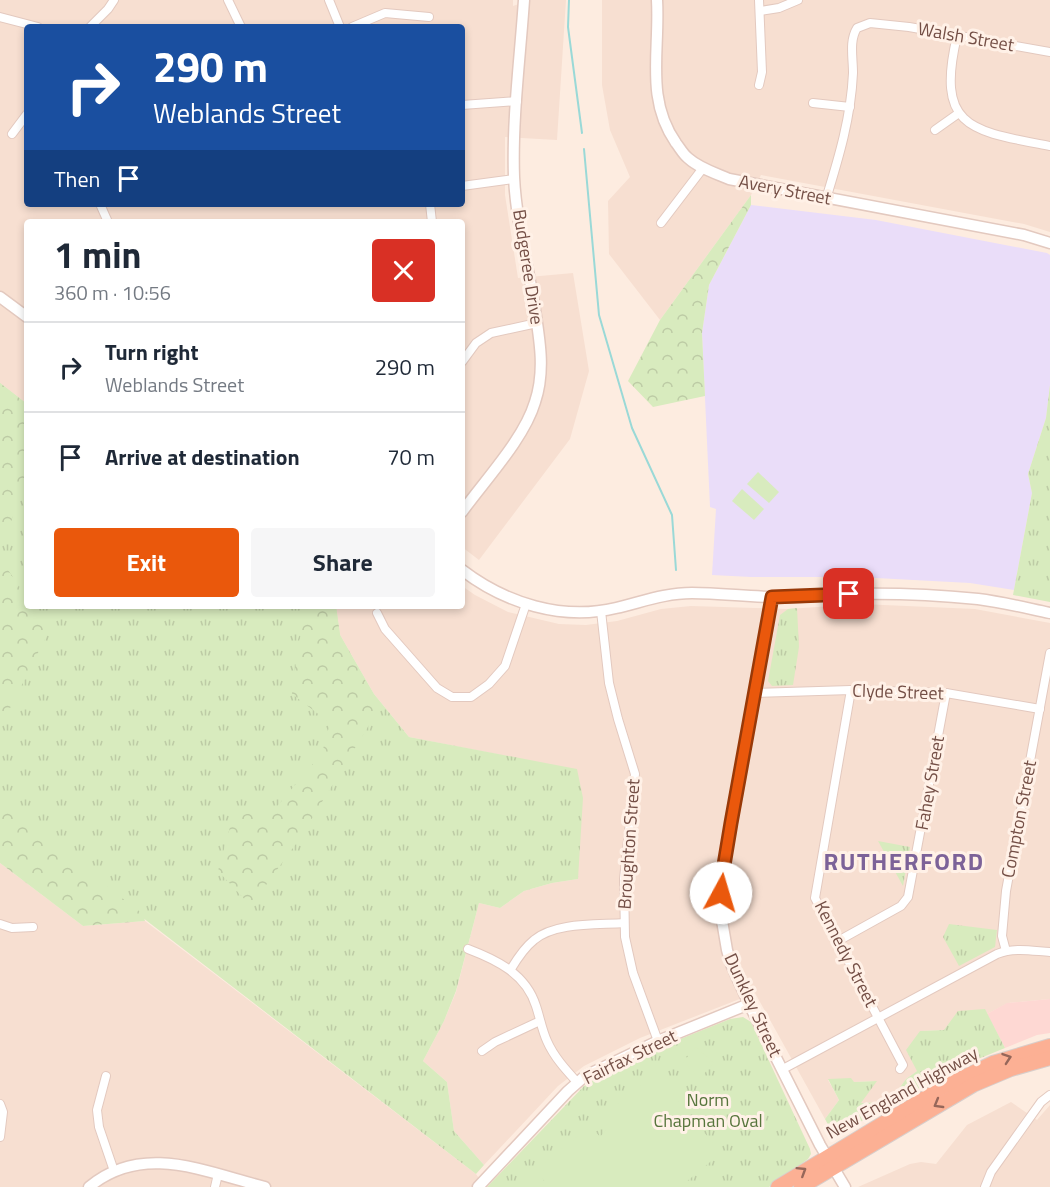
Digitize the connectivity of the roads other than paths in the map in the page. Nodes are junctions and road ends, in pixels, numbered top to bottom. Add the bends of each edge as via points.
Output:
1 (114, 0) edge
2 (228, 0) edge
3 (329, 0) edge
4 (524, 0) edge
5 (657, 0) edge
6 (759, 0) edge
7 (798, 0) edge
8 (760, 11) junction
9 (0, 17) edge
10 (429, 17) dead end
11 (27, 24) edge
12 (93, 24) edge
13 (240, 24) edge
14 (339, 24) edge
15 (359, 24) edge
16 (957, 36) junction
17 (1050, 52) edge
18 (759, 85) dead end
19 (517, 100) junction
20 (813, 103) dead end
21 (465, 105) edge
22 (850, 106) junction
23 (959, 113) junction
24 (24, 118) edge
25 (935, 130) dead end
26 (12, 134) dead end
27 (1050, 146) edge
28 (703, 168) junction
29 (514, 179) junction
30 (465, 186) edge
31 (826, 199) junction
32 (661, 223) dead end
33 (1050, 243) edge
34 (0, 297) edge
35 (24, 315) edge
36 (537, 323) junction
37 (465, 358) edge
38 (465, 508) edge
39 (465, 572) edge
40 (772, 597) junction
41 (526, 604) junction
42 (601, 611) junction
43 (377, 613) dead end
44 (1050, 613) edge
45 (1050, 653) edge
46 (851, 690) junction
47 (755, 693) junction
48 (946, 693) junction
49 (1040, 709) junction
50 (624, 923) junction
51 (0, 924) edge
52 (33, 927) dead end
53 (838, 941) junction
54 (468, 949) dead end
55 (1006, 951) junction
56 (1050, 952) edge
57 (511, 969) junction
58 (749, 1004) junction
59 (879, 1018) junction
60 (540, 1021) junction
61 (658, 1041) junction
62 (1050, 1046) edge
63 (482, 1051) dead end
64 (1050, 1058) edge
65 (783, 1069) junction
66 (900, 1069) dead end
67 (106, 1076) dead end
68 (577, 1082) junction
69 (1050, 1095) edge
70 (0, 1104) edge
71 (0, 1137) edge
72 (830, 1161) junction
73 (114, 1171) junction
74 (218, 1174) junction
75 (89, 1187) edge
76 (215, 1187) edge
77 (265, 1187) edge
78 (478, 1187) edge
79 (778, 1187) edge
80 (801, 1187) edge
81 (845, 1187) edge
82 (985, 1187) edge

1 - 12 street
2 - 13 street
3 - 14 street
4 - 19 street, Budgeree Drive
5 - 28 street, Avery Street via 658,105 666,129 687,157
6 - 8 street
7 - 8 street
8 - 18 street
9 - 11 street
10 - 15 street via 385,13
16 - 17 street, Walsh Street
16 - 22 street, Walsh Street via 864,24 852,39
16 - 23 street via 950,85
19 - 21 street
19 - 29 street, Budgeree Drive
20 - 22 street
22 - 31 street
23 - 25 street
23 - 27 street via 970,124 988,132
24 - 26 street
28 - 31 street, Avery Street via 729,179
28 - 32 street
29 - 30 street
29 - 36 street, Budgeree Drive
31 - 33 street, Avery Street
34 - 35 street
36 - 37 street via 492,333 476,343
36 - 38 street, Budgeree Drive via 541,373 529,418
39 - 41 street via 493,591
40 - 42 street via 673,594
40 - 44 street via 856,594 957,598
40 - 47 street, Dunkley Street
41 - 42 street via 565,611
41 - 43 street via 505,666 471,697 452,697 437,688 385,630
42 - 50 street, Broughton Street via 609,683 635,774 624,879
45 - 49 street, Compton Street
46 - 47 street, Clyde Street
46 - 48 street, Clyde Street
46 - 53 street, Kennedy Street via 815,898
47 - 58 street, Dunkley Street via 722,877 720,909 727,950
48 - 49 street, Clyde Street
48 - 53 street, Fahey Street via 908,897 901,906
49 - 55 street, Compton Street via 1006,891 1002,936
50 - 57 street via 544,933 528,945
50 - 61 street, Broughton Street via 633,973
51 - 52 street
53 - 59 street, Kennedy Street
54 - 57 street
55 - 56 street
55 - 59 street
57 - 60 street via 529,992
58 - 61 street, Fairfax Street
58 - 65 street, Dunkley Street
59 - 65 street
59 - 66 street, Kennedy Street via 903,1065
60 - 63 street
60 - 68 street via 554,1053
61 - 68 street, Fairfax Street
72 -> 62 highway, New England Highway via 935,1091 1008,1058
64 -> 72 highway, New England Highway via 973,1085
65 - 72 street, Dunkley Street
67 - 73 street via 98,1110 99,1127
68 - 78 street, Fairfax Street
69 - 82 street via 991,1172
70 - 71 street
79 -> 72 highway, New England Highway
72 - 80 highway, New England Highway
72 - 81 street, Dunkley Street
73 - 74 street via 154,1162
73 - 75 street
74 - 76 street
74 - 77 street

